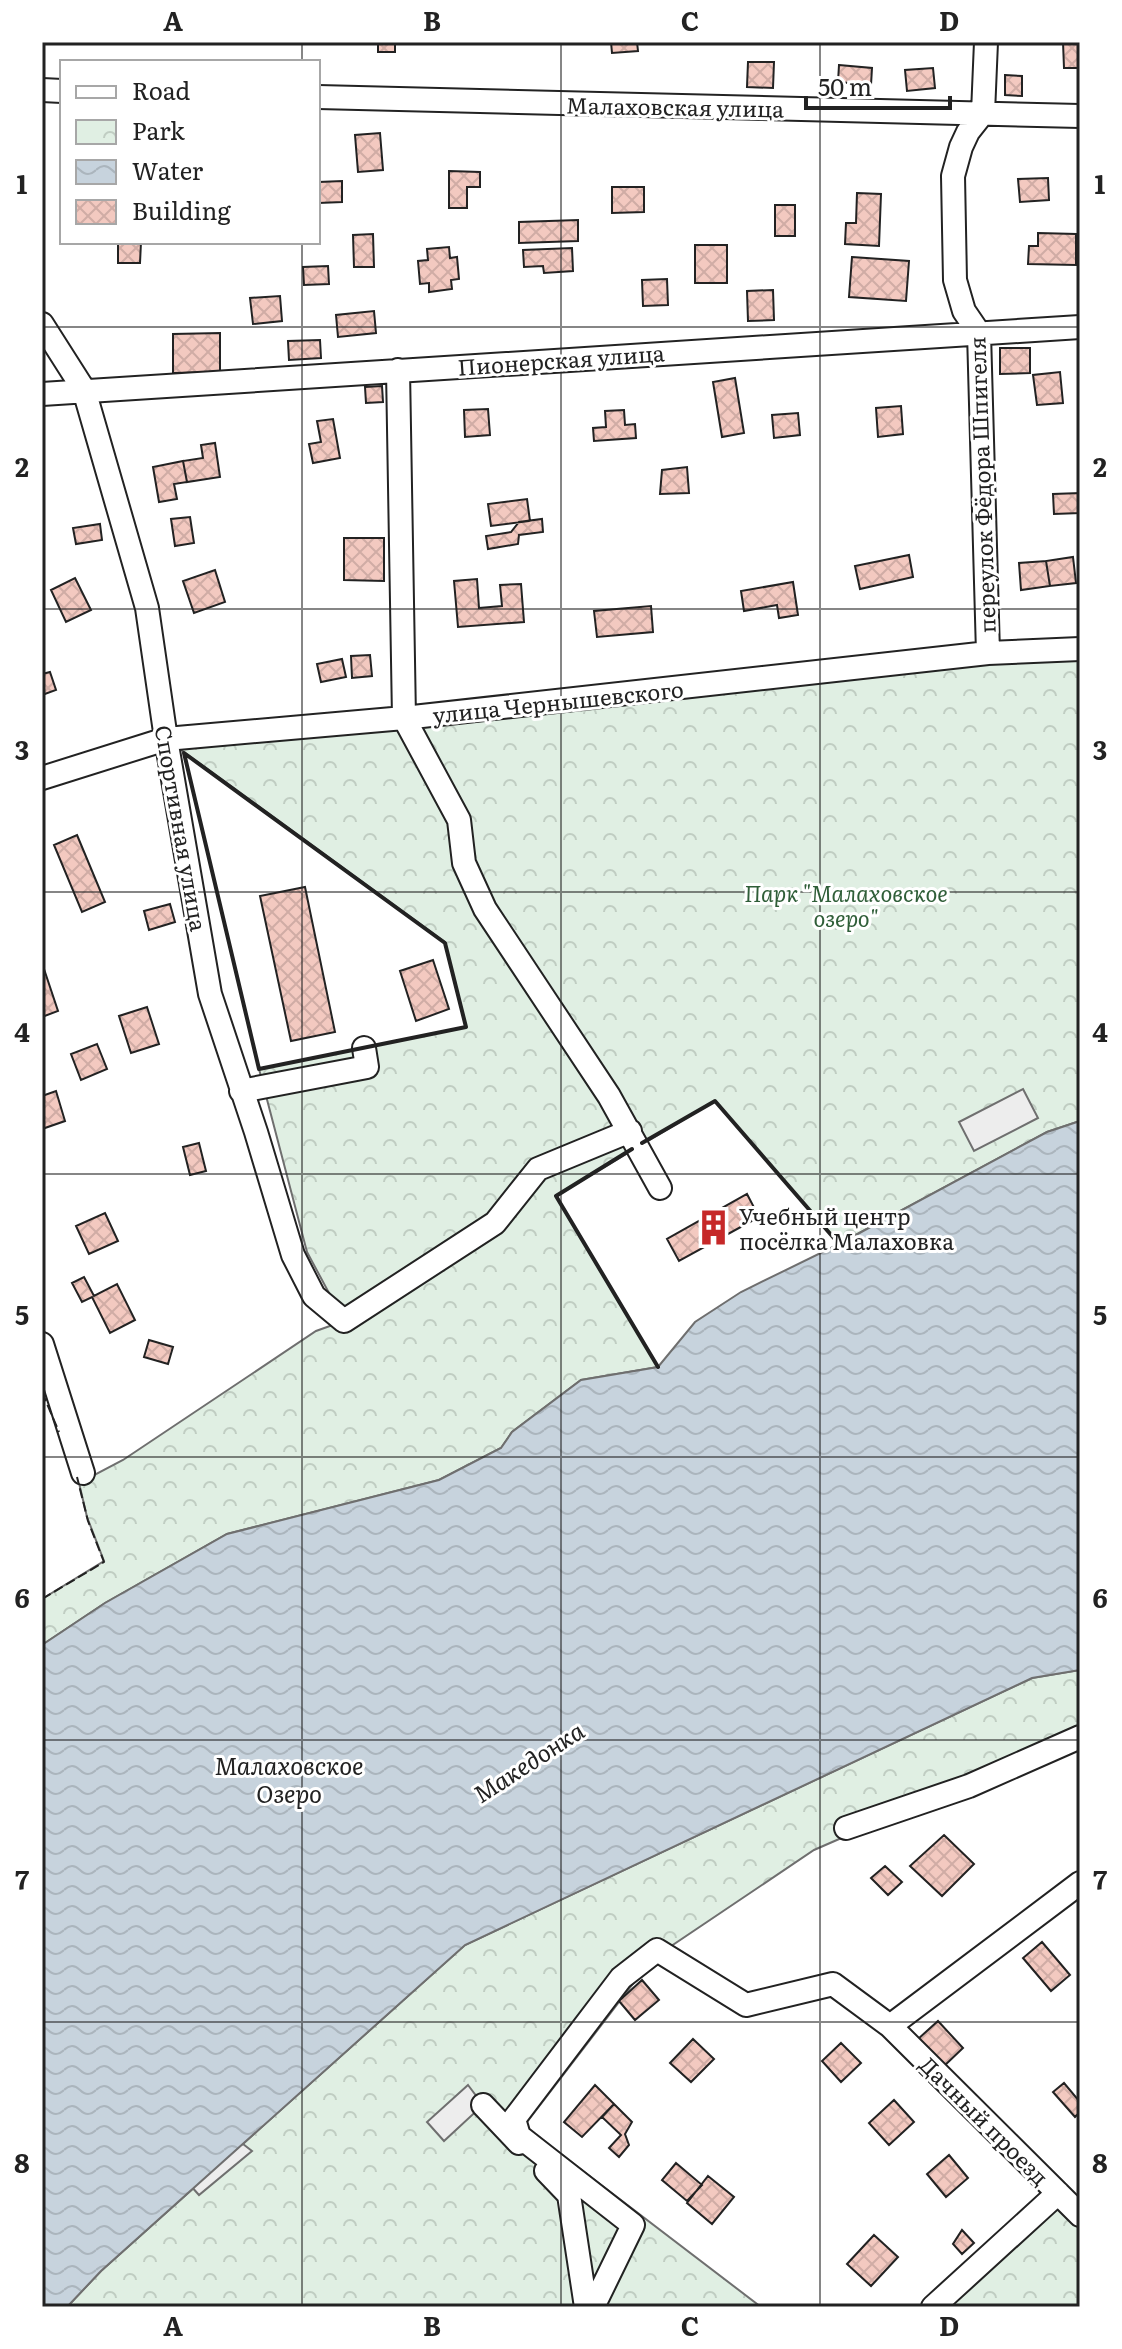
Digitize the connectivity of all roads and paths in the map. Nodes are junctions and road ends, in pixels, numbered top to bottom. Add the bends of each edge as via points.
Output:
1 (986, 42) edge
2 (320, 97) edge
3 (983, 113) junction
4 (1080, 116) edge
5 (42, 324) edge
6 (1080, 327) edge
7 (979, 333) junction
8 (398, 370) junction
9 (84, 390) junction
10 (42, 394) edge
11 (1080, 649) edge
12 (988, 653) junction
13 (404, 718) junction
14 (166, 739) junction
15 (42, 778) edge
16 (364, 1048) dead end
17 (241, 1091) junction
18 (630, 1131) junction
19 (660, 1188) dead end
20 (42, 1344) edge
21 (83, 1473) dead end
22 (1080, 1737) edge
23 (846, 1828) dead end
24 (1080, 1883) edge
25 (890, 2026) junction
26 (483, 2105) dead end
27 (1058, 2193) junction
28 (1080, 2215) edge
29 (586, 2307) edge
30 (593, 2307) edge
31 (933, 2307) edge

1 - 3 street, переулок Фёдора Шпигеля
2 - 3 street, Малаховская улица
3 - 4 street, Малаховская улица
3 - 7 street, переулок Фёдора Шпигеля via 965,140 953,176 955,280 964,311
5 - 9 street, Спортивная улица
6 - 7 street, Пионерская улица
7 - 8 street, Пионерская улица
7 - 12 street, переулок Фёдора Шпигеля
8 - 9 street, Пионерская улица
8 - 13 street
9 - 10 street, Пионерская улица
9 - 14 street, Спортивная улица via 147,608
11 - 12 street, улица Чернышевского
12 - 13 street, улица Чернышевского
13 - 14 street, улица Чернышевского
13 - 18 street via 459,820 464,863 485,909
14 - 15 street, улица Чернышевского
14 - 17 street, Спортивная улица via 210,994
16 - 17 street via 367,1067
17 - 18 street, Спортивная улица via 293,1255 314,1296 344,1321 495,1223 538,1169
18 - 19 street
20 - 21 street
22 - 23 street via 969,1786
24 - 25 street
25 - 27 street, Дачный проезд
25 - 30 street, Дачный проезд via 833,1984 746,2005 657,1950 621,1978 514,2119 519,2136 633,2225
26 - 29 street via 569,2195
27 - 28 street, Дачный проезд
27 - 31 street

